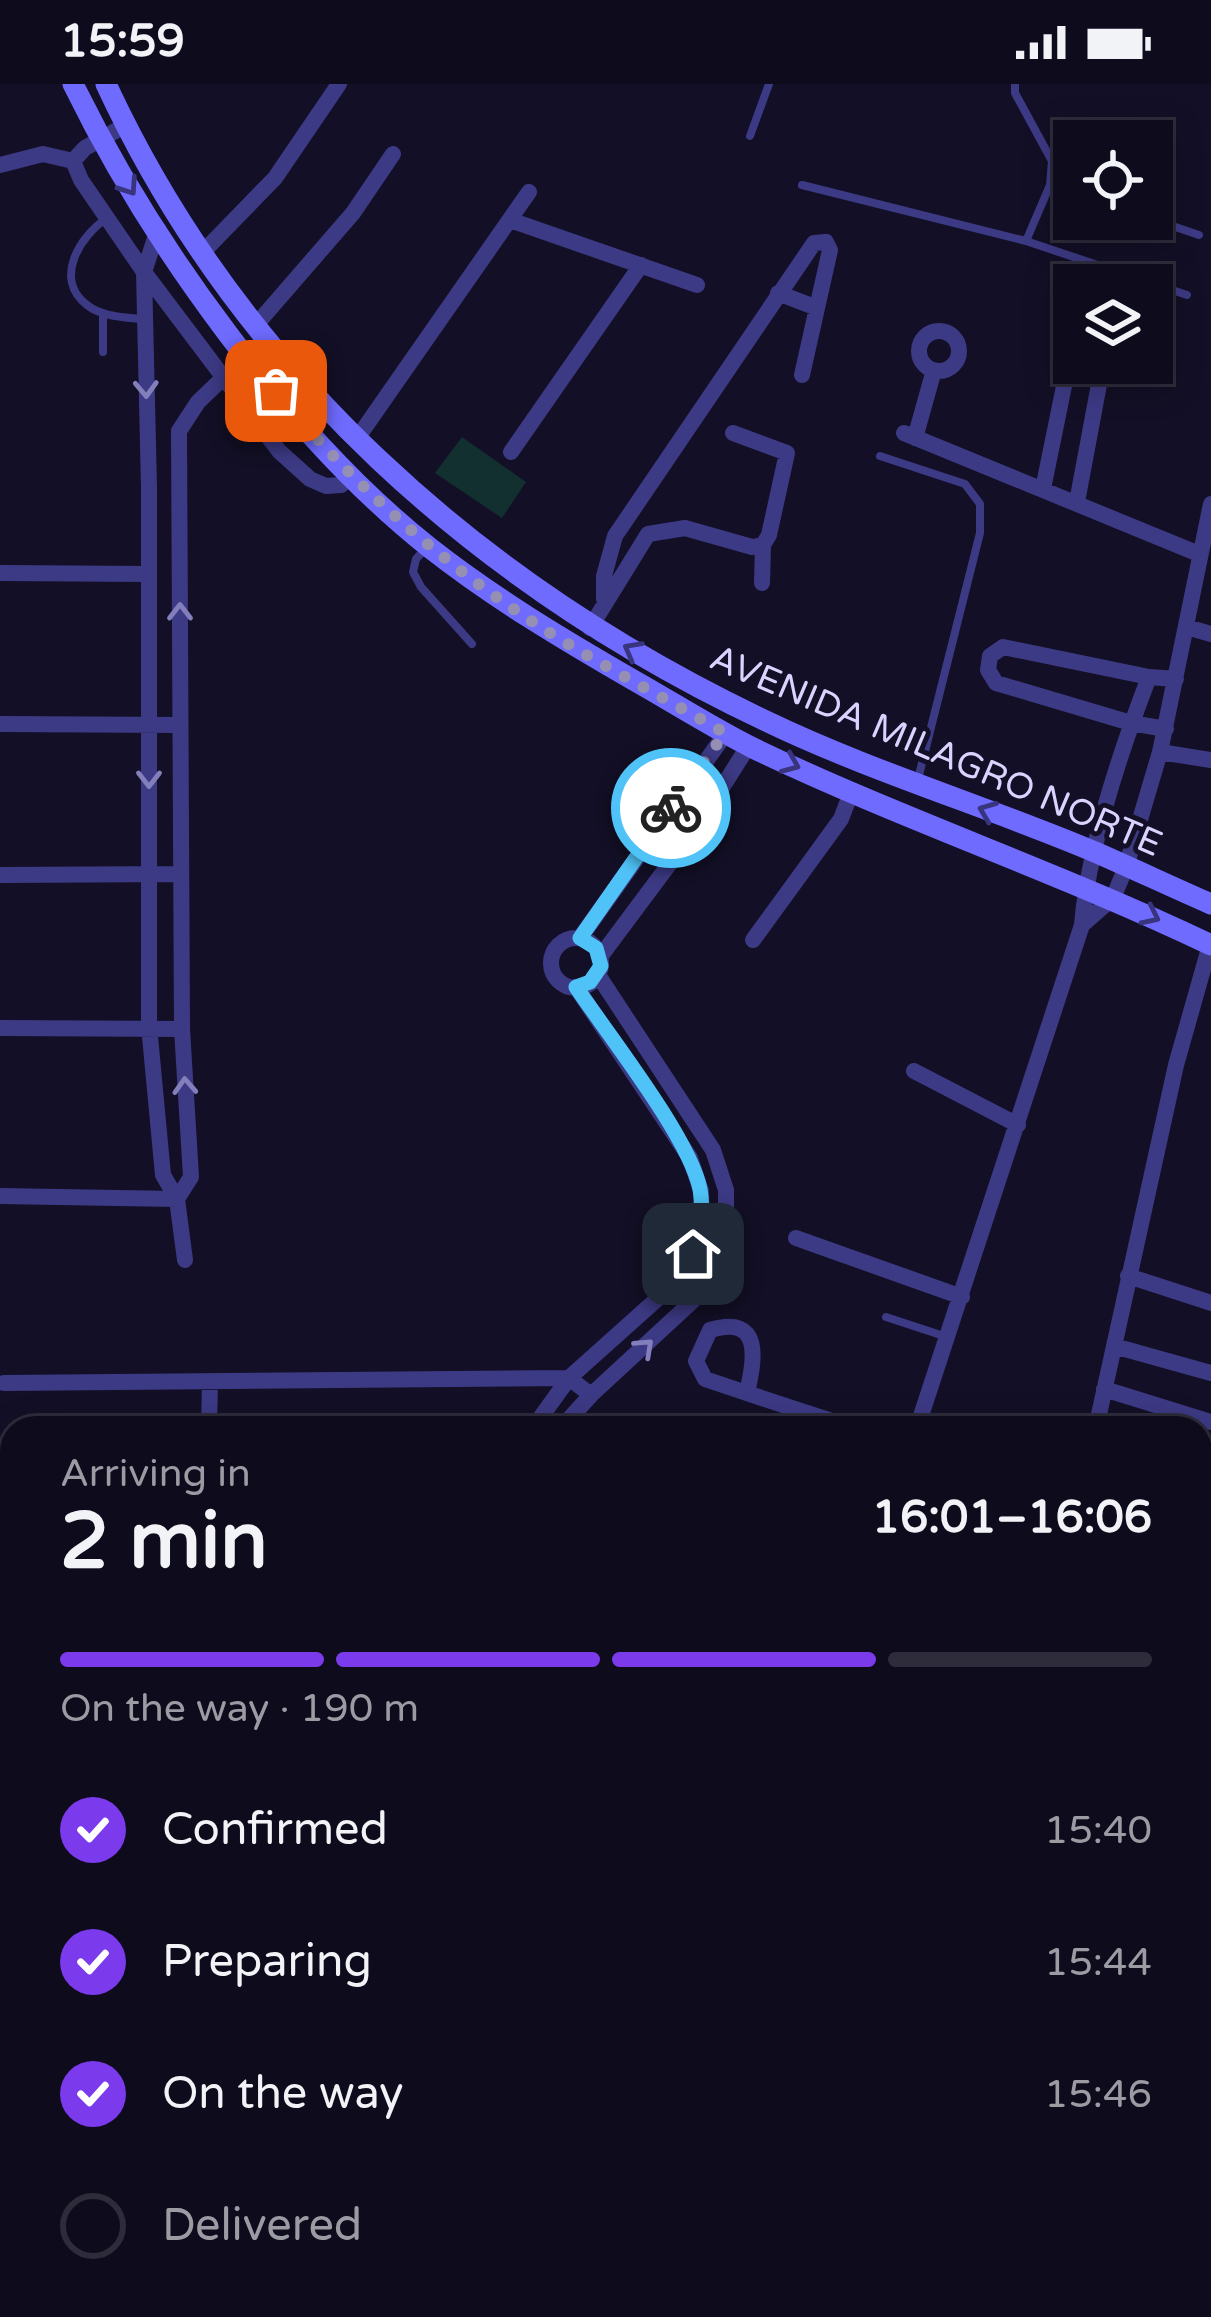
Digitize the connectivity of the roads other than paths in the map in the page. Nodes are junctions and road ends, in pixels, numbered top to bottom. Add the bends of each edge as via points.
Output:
1 (74, 84) edge
2 (106, 84) edge
3 (339, 84) edge
4 (769, 84) edge
5 (1015, 84) edge
6 (126, 125) junction
7 (750, 136) dead end
8 (100, 140) junction
9 (393, 154) dead end
10 (73, 160) junction
11 (0, 165) edge
12 (802, 185) dead end
13 (1050, 185) junction
14 (1053, 186) edge
15 (529, 192) dead end
16 (107, 218) junction
17 (510, 220) junction
18 (1173, 226) edge
19 (158, 229) junction
20 (1199, 235) dead end
21 (1026, 241) junction
22 (202, 253) junction
23 (641, 266) junction
24 (143, 272) junction
25 (697, 284) dead end
26 (778, 293) junction
27 (1186, 295) dead end
28 (817, 308) junction
29 (103, 314) junction
30 (144, 320) junction
31 (255, 326) junction
32 (104, 352) dead end
33 (934, 370) dead end
34 (802, 375) dead end
35 (223, 378) junction
36 (1064, 384) edge
37 (1098, 384) edge
38 (733, 433) dead end
39 (356, 440) junction
40 (512, 452) dead end
41 (880, 457) dead end
42 (351, 476) junction
43 (149, 488) junction
44 (1043, 489) junction
45 (179, 490) junction
46 (1077, 502) junction
47 (1211, 504) edge
48 (763, 545) junction
49 (428, 546) junction
50 (1199, 554) junction
51 (0, 573) edge
52 (149, 574) junction
53 (762, 583) dead end
54 (1203, 592) edge
55 (604, 599) junction
56 (1187, 627) junction
57 (590, 628) junction
58 (1211, 634) edge
59 (472, 644) dead end
60 (1149, 677) junction
61 (1176, 679) junction
62 (149, 723) junction
63 (1131, 723) junction
64 (0, 724) edge
65 (180, 725) junction
66 (1166, 729) junction
67 (725, 733) junction
68 (749, 746) junction
69 (1160, 752) junction
70 (1211, 760) edge
71 (917, 784) junction
72 (852, 790) junction
73 (1095, 853) junction
74 (1126, 867) junction
75 (149, 874) junction
76 (181, 874) junction
77 (0, 875) edge
78 (1085, 886) junction
79 (1113, 898) junction
80 (1211, 904) edge
81 (1082, 925) junction
82 (580, 938) junction
83 (753, 940) dead end
84 (1211, 945) edge
85 (599, 966) junction
86 (576, 987) junction
87 (149, 1026) junction
88 (0, 1028) edge
89 (182, 1029) junction
90 (914, 1071) dead end
91 (1018, 1125) junction
92 (0, 1196) edge
93 (177, 1199) junction
94 (796, 1238) dead end
95 (185, 1260) dead end
96 (1128, 1276) junction
97 (962, 1297) junction
98 (1211, 1303) edge
99 (886, 1317) dead end
100 (948, 1337) junction
101 (1114, 1346) junction
102 (1211, 1373) edge
103 (569, 1378) junction
104 (210, 1381) junction
105 (4, 1383) dead end
106 (1104, 1389) junction
107 (747, 1394) dead end
108 (591, 1395) junction
109 (209, 1416) edge
110 (542, 1416) edge
111 (572, 1416) edge
112 (816, 1416) edge
113 (921, 1416) edge
114 (1098, 1416) edge
115 (1192, 1416) edge

1 - 8 main road, AVENIDA MILAGRO NORTE
2 - 6 main road, AVENIDA MILAGRO NORTE
3 - 22 street via 275,178
4 - 7 lane
5 - 13 lane via 1052,161
6 - 8 street
6 - 22 main road, AVENIDA MILAGRO NORTE
8 - 10 street
8 -> 19 main road, AVENIDA MILAGRO NORTE
9 - 31 street
10 - 11 street via 43,154
10 - 16 street
12 - 21 lane
13 - 14 lane
13 - 21 lane
15 - 17 street
16 - 24 street
16 - 29 lane via 80,242 73,266 82,302
17 - 23 street
17 - 39 street
18 - 20 lane
19 - 24 street
19 - 42 main road, AVENIDA MILAGRO NORTE via 228,332
21 - 27 lane
22 - 31 main road, AVENIDA MILAGRO NORTE
23 - 25 street
23 - 40 street
24 - 30 street
24 - 35 street
26 - 28 street
26 - 28 street via 814,243 826,242
26 - 55 street via 615,536
28 - 34 street
29 - 30 lane
29 - 32 lane
30 -> 43 street
31 - 39 main road, AVENIDA MILAGRO NORTE
33 - 44 street via 910,435
35 - 42 street via 310,478 326,486
35 - 45 street via 179,431
36 - 44 street
37 - 46 street
38 - 48 street via 787,453
39 - 57 main road, AVENIDA MILAGRO NORTE
41 - 71 lane via 965,484 980,504 980,533
42 - 49 main road, AVENIDA MILAGRO NORTE
43 - 45 street
43 - 52 street
44 - 46 street
65 -> 45 street
46 - 50 street
47 - 50 street
48 - 53 street
48 - 55 street via 685,528 648,534
49 - 59 lane via 413,572
49 - 67 main road, AVENIDA MILAGRO NORTE via 528,619
50 - 54 street
51 - 52 street
52 - 62 street
54 - 56 street
55 - 57 street
56 - 58 street
56 - 61 street
71 -> 57 main road, AVENIDA MILAGRO NORTE via 746,712
60 - 61 street
60 - 63 street
60 - 63 street via 1003,647 990,656 995,683
61 - 66 street
62 - 64 street
62 - 65 street
62 -> 75 street
63 - 66 street
63 - 73 street
65 - 76 street
66 - 69 street
67 - 68 main road, AVENIDA MILAGRO NORTE
67 - 82 street
68 -> 72 main road, AVENIDA MILAGRO NORTE
68 - 85 street
69 - 70 street
69 - 74 street
73 -> 71 main road, AVENIDA MILAGRO NORTE
72 - 78 main road, AVENIDA MILAGRO NORTE
72 - 83 street via 842,819
73 - 74 main road, AVENIDA MILAGRO NORTE
73 - 78 street
74 - 79 street
74 - 80 main road, AVENIDA MILAGRO NORTE
75 - 76 street
75 - 77 street
75 - 87 street
76 - 89 street
78 - 79 main road, AVENIDA MILAGRO NORTE
78 - 81 street
79 - 81 street
79 -> 84 main road, AVENIDA MILAGRO NORTE
81 - 91 street
82 - 85 street
82 - 86 street via 561,943 551,959 556,977
84 - 96 street
85 - 86 street
108 -> 85 street via 697,1297 726,1233 713,1150
86 - 103 street via 690,1158 702,1226 674,1284
87 - 88 street
87 - 89 street
87 - 93 street via 163,1175
93 -> 89 street via 190,1178
90 - 91 street
91 - 97 street
92 - 93 street
93 - 95 street
94 - 97 street
96 - 98 street
96 - 101 street
97 - 100 street
99 - 100 lane
100 - 113 street
101 - 102 street
101 - 106 street
103 - 104 street
103 - 108 street
103 - 110 street
104 - 105 street
104 - 109 street
106 - 114 street
106 - 115 street
107 - 112 street
108 - 111 street

